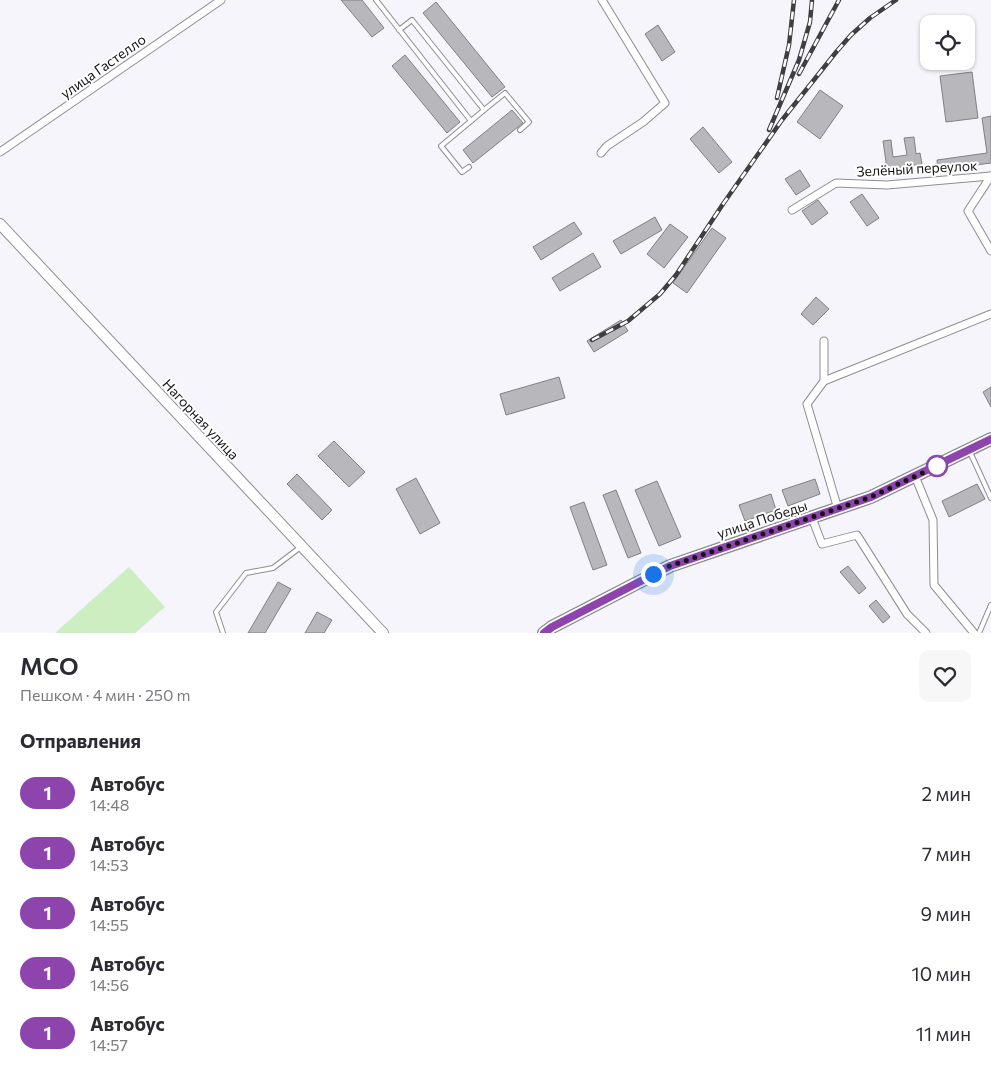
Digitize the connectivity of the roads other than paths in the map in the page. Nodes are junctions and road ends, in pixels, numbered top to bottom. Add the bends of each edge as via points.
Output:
1 (221, 0) edge
2 (376, 0) edge
3 (602, 0) edge
4 (399, 30) junction
5 (484, 110) junction
6 (470, 121) junction
7 (520, 130) dead end
8 (0, 152) edge
9 (601, 153) dead end
10 (469, 167) dead end
11 (991, 176) edge
12 (792, 210) dead end
13 (0, 224) edge
14 (991, 251) edge
15 (991, 314) edge
16 (824, 340) dead end
17 (824, 381) junction
18 (991, 439) edge
19 (969, 450) junction
20 (916, 476) junction
21 (991, 498) edge
22 (838, 509) junction
23 (812, 518) junction
24 (302, 546) junction
25 (991, 605) edge
26 (552, 631) edge
27 (223, 633) edge
28 (383, 633) edge
29 (926, 633) edge
30 (974, 633) edge
31 (979, 633) edge

1 - 8 street, улица Гастелло
2 - 4 lane
3 - 9 street via 666,103
4 - 5 lane via 412,20
4 - 6 lane
5 - 6 lane
5 - 7 lane via 505,93 528,122
6 - 10 lane via 441,146 462,172
11 - 12 street, Зелёный переулок via 887,184 836,183
11 - 14 street, Зелёный переулок via 968,211
13 - 24 street, Нагорная улица
15 - 17 street
16 - 17 street
17 - 22 street via 807,404
18 - 19 main road, улица Победы
19 - 20 main road, улица Победы
19 - 21 lane
20 - 22 main road, улица Победы
20 - 30 street via 933,520 934,584
22 - 23 main road, улица Победы
23 - 26 main road, улица Победы via 670,566
23 - 29 street via 822,544 857,535 906,614
24 - 27 lane via 273,568 246,573 216,612
24 - 28 street, Нагорная улица
25 - 31 lane

